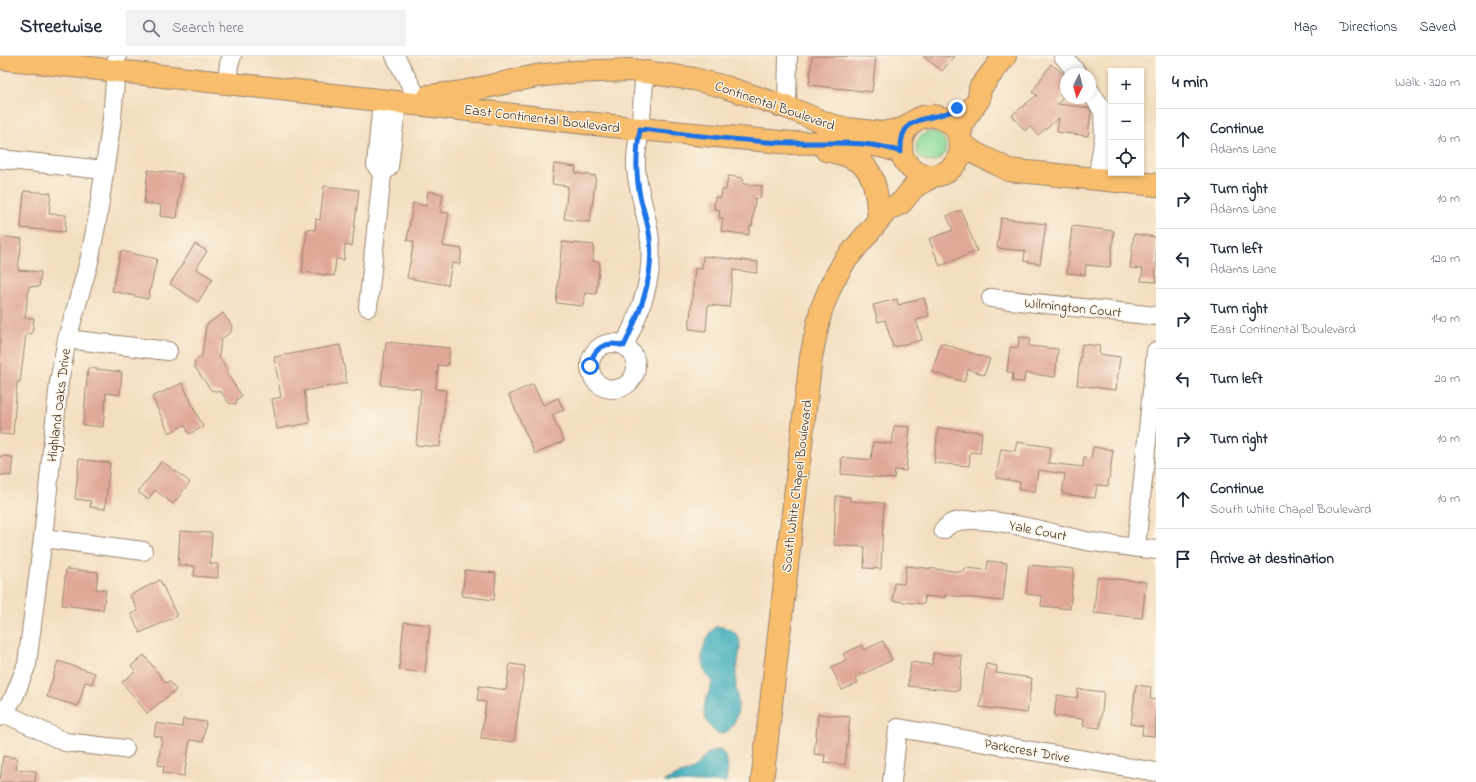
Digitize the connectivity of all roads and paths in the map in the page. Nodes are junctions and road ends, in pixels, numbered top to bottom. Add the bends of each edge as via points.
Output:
1 (232, 56) edge
2 (395, 56) edge
3 (1005, 56) edge
4 (1063, 56) edge
5 (788, 57) edge
6 (0, 58) edge
7 (117, 64) edge
8 (1073, 68) edge
9 (645, 72) junction
10 (227, 83) junction
11 (980, 88) junction
12 (418, 97) junction
13 (765, 99) junction
14 (1096, 100) edge
15 (389, 102) junction
16 (789, 108) junction
17 (934, 117) junction
18 (907, 128) junction
19 (640, 129) junction
20 (959, 139) junction
21 (792, 143) junction
22 (903, 156) junction
23 (0, 159) edge
24 (104, 170) junction
25 (1008, 170) junction
26 (941, 173) junction
27 (1097, 180) junction
28 (1156, 185) edge
29 (883, 215) junction
30 (991, 298) dead end
31 (368, 307) dead end
32 (1156, 316) edge
33 (67, 338) junction
34 (624, 346) dead end
35 (168, 351) dead end
36 (1156, 351) edge
37 (943, 530) dead end
38 (43, 538) junction
39 (1136, 548) junction
40 (143, 550) dead end
41 (1156, 550) edge
42 (2, 715) edge
43 (125, 749) dead end
44 (1156, 772) edge
45 (762, 782) edge
46 (892, 782) edge

1 - 10 street
2 - 12 street
3 - 11 main road
4 - 8 street
5 - 13 street via 775,88
5 - 16 street
6 - 7 main road, East Continental Boulevard
7 - 10 main road, East Continental Boulevard
7 - 24 street, Highland Oaks Drive
9 - 12 main road, Continental Boulevard via 602,70 536,76 463,92
9 - 13 main road, Continental Boulevard via 694,79
9 - 19 street
10 - 15 main road, East Continental Boulevard
11 - 17 main road via 970,92 957,108
11 - 20 main road via 979,99 964,120
12 - 15 main road, Continental Boulevard
13 - 16 main road, Continental Boulevard
14 - 27 street via 1103,111 1104,136
15 - 19 main road, East Continental Boulevard
15 - 31 street via 376,165 382,174
16 - 18 main road, Continental Boulevard via 847,129 882,133
17 - 18 main road via 919,119
17 - 20 main road via 950,123
18 - 22 main road via 902,136
19 - 21 main road, East Continental Boulevard
19 - 34 street via 635,155 650,240 650,275 640,312
20 - 25 main road via 972,153
20 - 26 main road via 958,157
21 - 22 main road, East Continental Boulevard via 843,142 882,146
21 - 29 main road via 841,152 864,164 875,187
22 - 26 main road via 916,172
22 - 29 main road, South White Chapel Boulevard via 903,175
23 - 24 street
24 - 33 street, Highland Oaks Drive via 93,241
25 - 26 main road via 992,174 971,168
25 - 27 main road
26 - 29 main road, South White Chapel Boulevard via 914,188 901,203
27 - 28 main road
29 - 45 main road, South White Chapel Boulevard via 844,262 821,310 811,357
30 - 32 street, Wilmington Court
33 - 35 street
33 - 38 street, Highland Oaks Drive via 59,382
36 - 39 street
37 - 39 street, Yale Court via 951,523 960,521 990,521 1086,541
38 - 40 street
38 - 42 street, Highland Oaks Drive via 28,664 14,697
39 - 41 street, Yale Court
42 - 43 street via 65,742
44 - 46 street, Parkcrest Drive via 898,728

